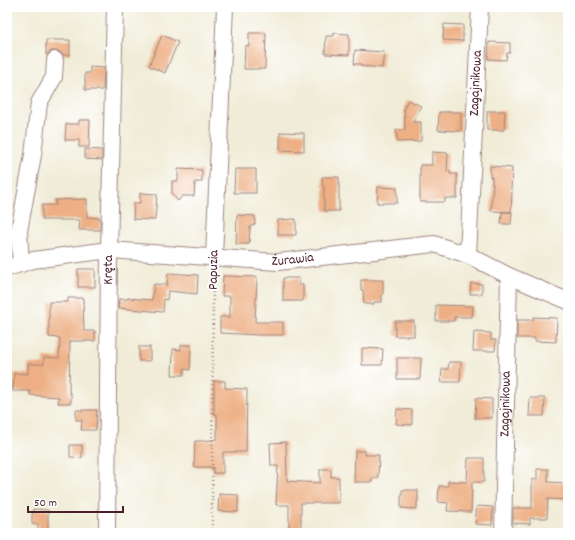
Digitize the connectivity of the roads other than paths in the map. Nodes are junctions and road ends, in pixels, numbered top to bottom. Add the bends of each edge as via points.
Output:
1 (115, 7) edge
2 (225, 7) edge
3 (480, 7) edge
4 (55, 60) dead end
5 (109, 250) junction
6 (468, 255) junction
7 (214, 257) junction
8 (14, 266) edge
9 (509, 276) junction
10 (568, 301) edge
11 (107, 533) edge
12 (503, 533) edge

1 - 5 street, Kręta
2 - 7 street, Papuzia
3 - 6 street, Zagajnikowa
4 - 8 street via 54,77 39,103
5 - 7 street, Żurawia
5 - 8 street, Żurawia via 32,260
5 - 11 street, Kręta
6 - 7 street, Żurawia via 434,244 278,262
6 - 9 street, Żurawia
9 - 10 street, Żurawia
9 - 12 street, Zagajnikowa

